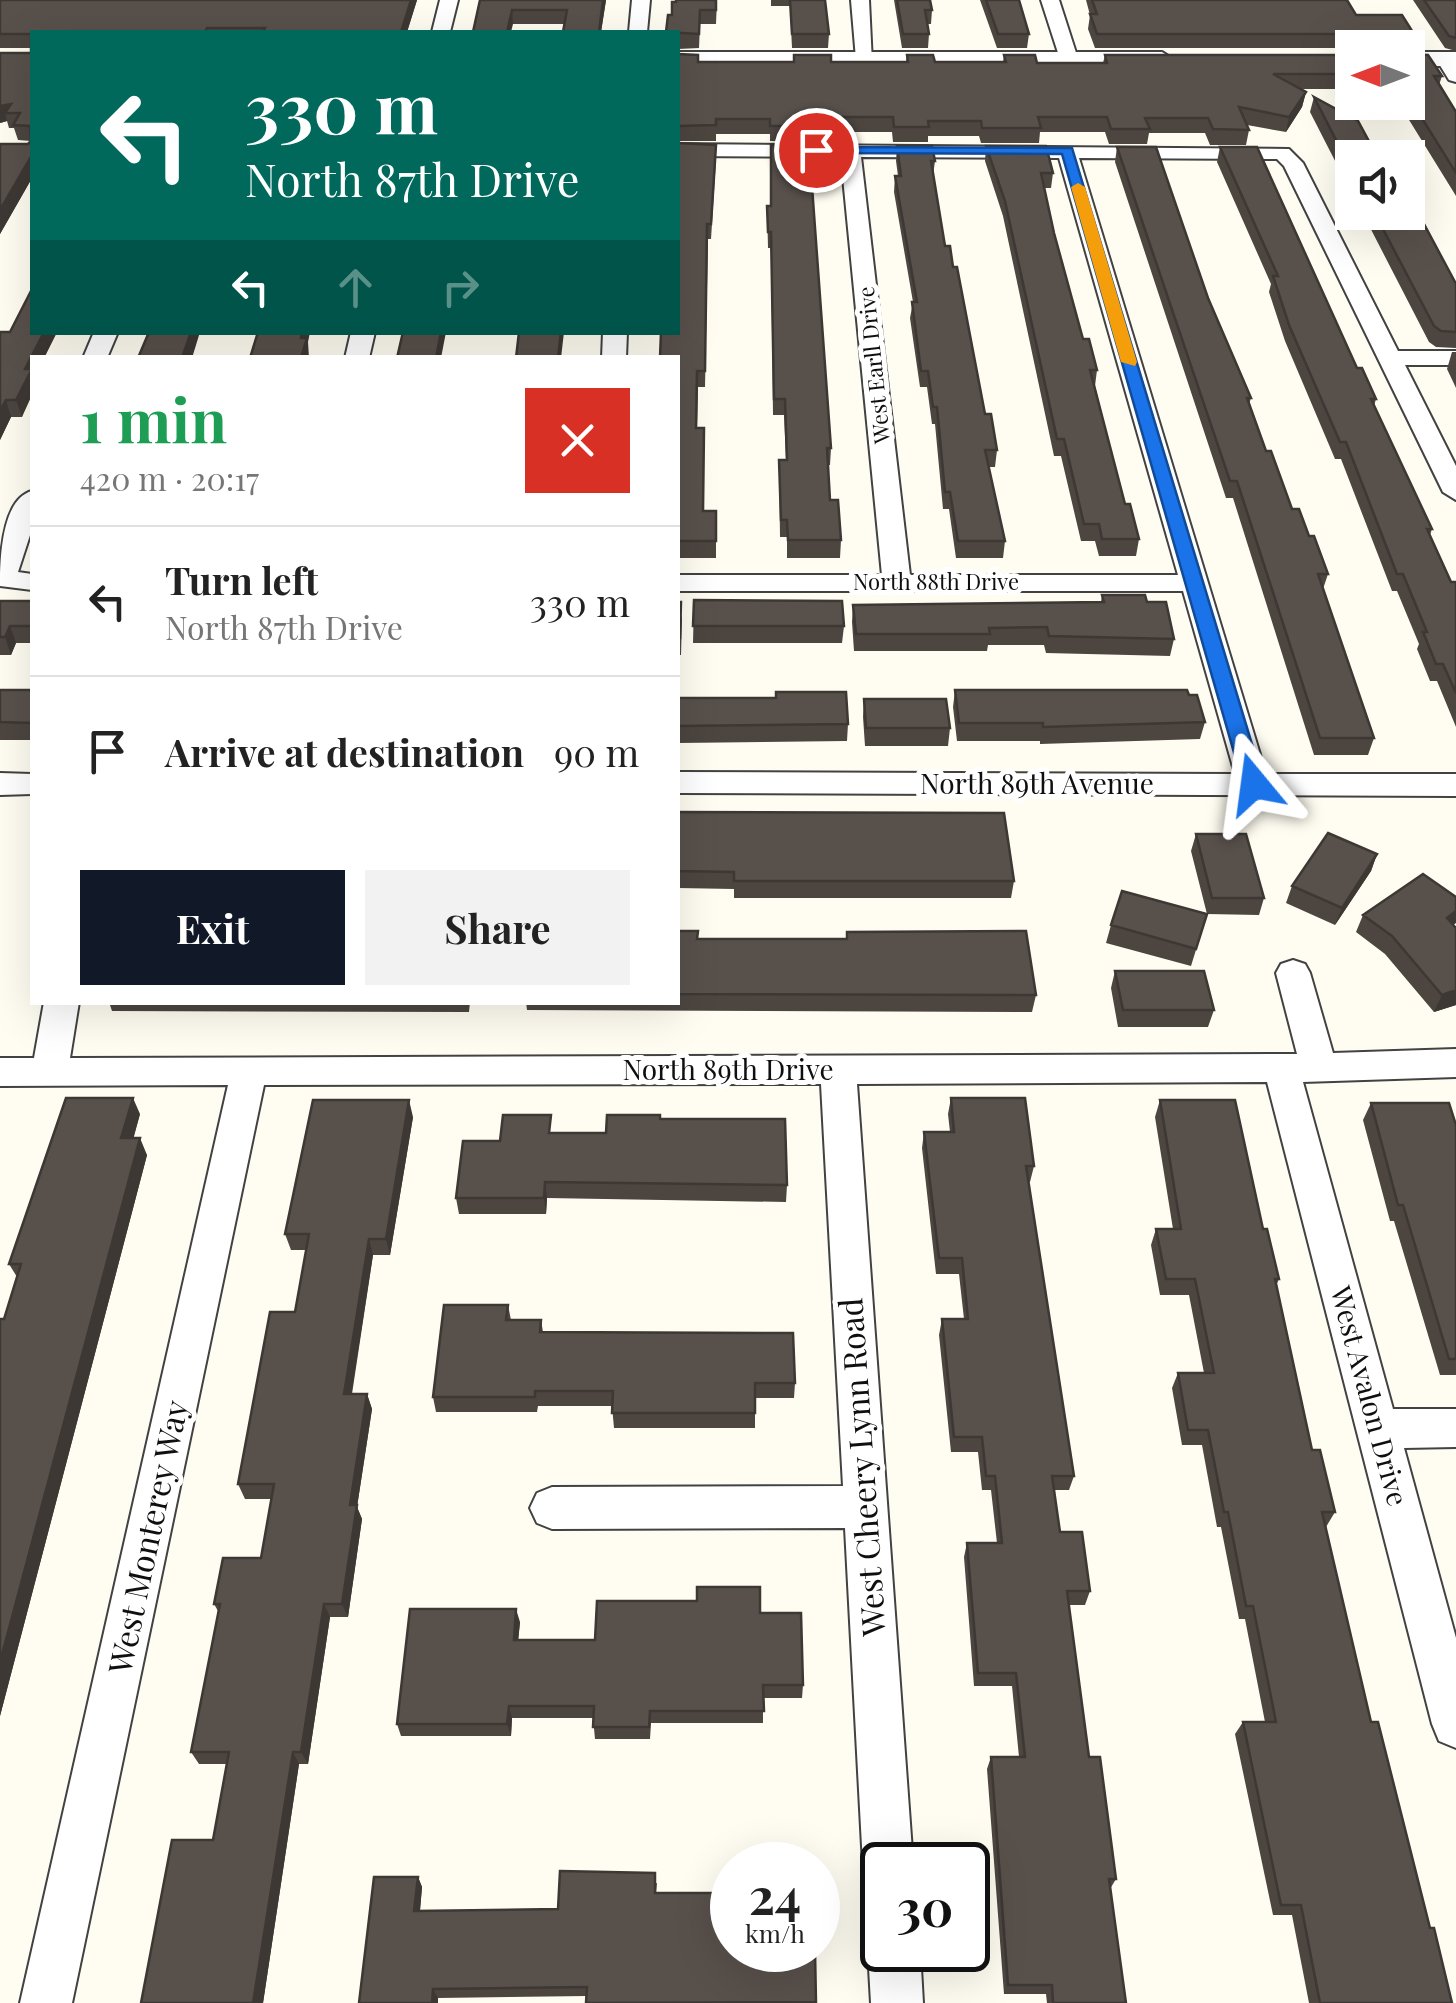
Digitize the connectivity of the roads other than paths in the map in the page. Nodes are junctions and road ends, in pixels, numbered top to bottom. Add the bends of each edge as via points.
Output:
1 (449, 0) edge
2 (641, 0) edge
3 (860, 0) edge
4 (1050, 0) edge
5 (442, 30) edge
6 (638, 30) edge
7 (865, 58) junction
8 (680, 59) edge
9 (1069, 59) junction
10 (1182, 59) edge
11 (1425, 61) edge
12 (1452, 64) edge
13 (680, 150) edge
14 (850, 150) junction
15 (1067, 150) junction
16 (1388, 358) junction
17 (1456, 358) edge
18 (1456, 492) edge
19 (30, 504) edge
20 (18, 581) edge
21 (897, 581) junction
22 (680, 583) edge
23 (1194, 583) junction
24 (680, 783) edge
25 (0, 784) edge
26 (30, 784) edge
27 (1254, 784) junction
28 (1456, 785) edge
29 (1293, 973) dead end
30 (61, 1005) edge
31 (1456, 1064) edge
32 (1300, 1068) junction
33 (838, 1070) junction
34 (249, 1071) junction
35 (0, 1072) edge
36 (50, 1072) junction
37 (1456, 1428) edge
38 (1378, 1429) junction
39 (865, 1507) junction
40 (552, 1508) dead end
41 (1456, 1724) edge
42 (887, 1842) edge
43 (895, 1972) edge
44 (46, 2003) edge
45 (897, 2003) edge

1 - 5 street
2 - 6 street
3 - 7 street
4 - 9 street
7 - 8 street
7 - 9 street
9 - 10 street
11 - 12 street
13 - 14 street
14 - 15 street
14 - 21 street, West Earll Drive
15 - 16 street via 1282,153 1294,163
15 - 23 street
16 - 17 street
16 - 18 street
19 - 20 street via 6,560
21 - 22 street, North 88th Drive
21 - 23 street, North 88th Drive
23 - 27 street
24 - 27 street, North 89th Avenue
25 - 26 street
27 - 28 street, North 89th Avenue
29 - 32 street, West Avalon Drive
30 - 36 street
31 - 32 street, North 89th Drive
32 - 33 street, North 89th Drive
32 - 38 street, West Avalon Drive
33 - 34 street, North 89th Drive
33 - 39 street, West Cheery Lynn Road
34 - 36 street, North 89th Drive
34 - 44 street, West Monterey Way
35 - 36 street, North 89th Drive
37 - 38 street
38 - 41 street, West Avalon Drive
39 - 40 street
39 - 42 street, West Cheery Lynn Road
43 - 45 street

